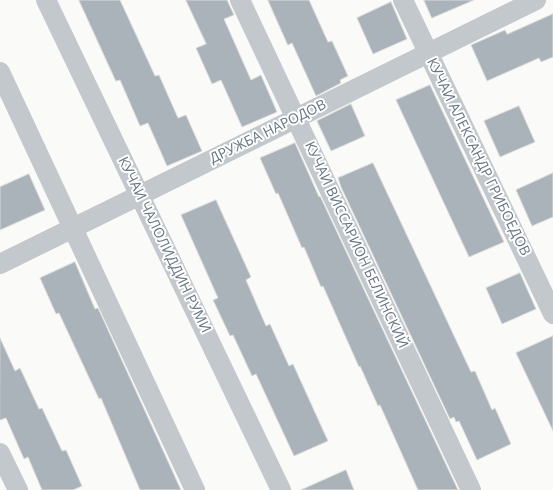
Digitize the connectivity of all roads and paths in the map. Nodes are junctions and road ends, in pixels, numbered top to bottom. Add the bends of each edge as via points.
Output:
1 (46, 0) edge
2 (240, 0) edge
3 (403, 0) edge
4 (536, 0) edge
5 (428, 53) junction
6 (0, 72) edge
7 (296, 118) junction
8 (140, 195) junction
9 (72, 229) junction
10 (0, 264) edge
11 (553, 314) edge
12 (0, 453) edge
13 (18, 490) edge
14 (195, 490) edge
15 (281, 490) edge
16 (472, 490) edge

1 - 8 street, КУЧАИ ЧАЛОЛИДДИН РУМИ
2 - 7 street, КУЧАИ ВИССАРИОН БЕЛИНСКИЙ
3 - 5 street, КУЧАИ АЛЕКСАНДР ГРИБОЕДОВ
4 - 5 street, ДРУЖБА НАРОДОВ
5 - 7 street, ДРУЖБА НАРОДОВ
5 - 11 street, КУЧАИ АЛЕКСАНДР ГРИБОЕДОВ
6 - 9 street
7 - 8 street, ДРУЖБА НАРОДОВ
7 - 16 street, КУЧАИ ВИССАРИОН БЕЛИНСКИЙ
8 - 9 street, ДРУЖБА НАРОДОВ
8 - 15 street, КУЧАИ ЧАЛОЛИДДИН РУМИ
9 - 10 street, ДРУЖБА НАРОДОВ
9 - 14 street
12 - 13 street

